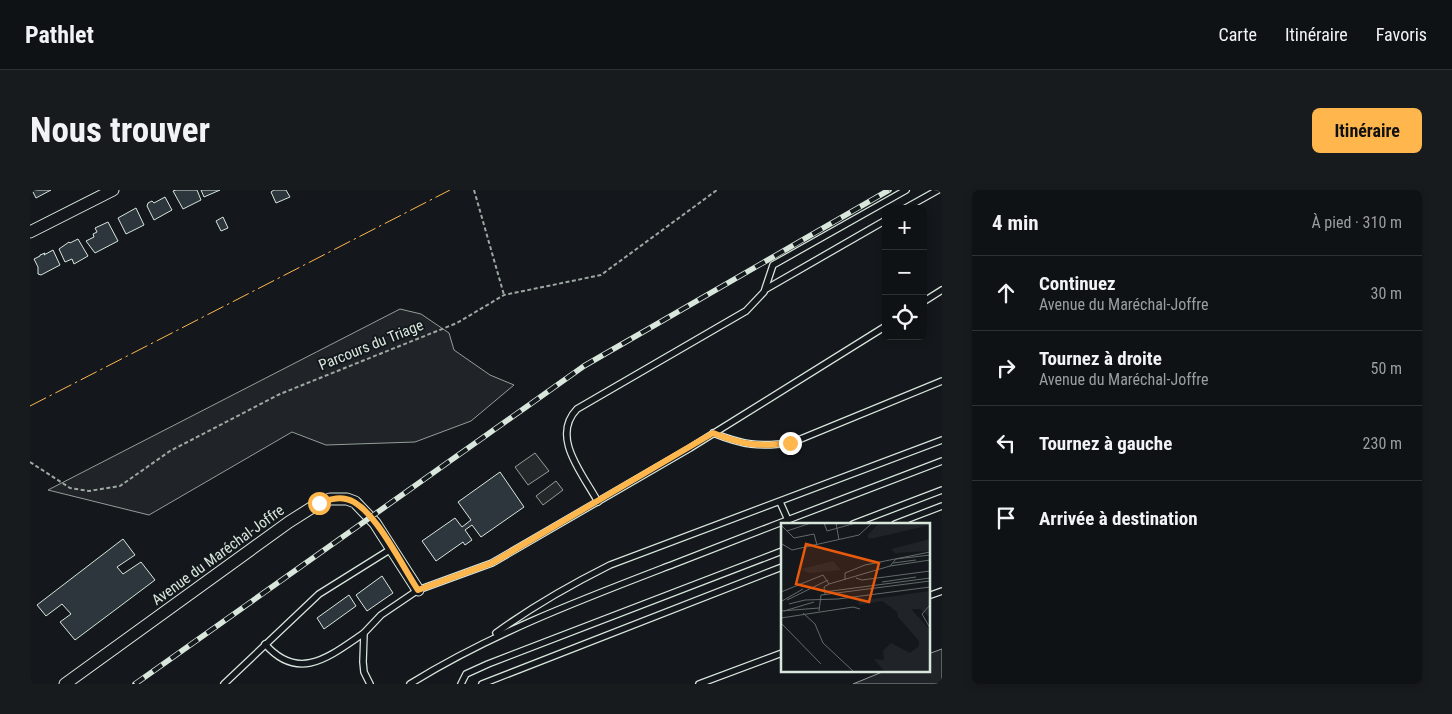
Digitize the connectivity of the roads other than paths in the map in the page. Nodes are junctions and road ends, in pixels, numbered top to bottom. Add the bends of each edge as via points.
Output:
1 (113, 190) edge
2 (906, 190) edge
3 (938, 190) edge
4 (911, 205) edge
5 (882, 222) edge
6 (30, 232) edge
7 (766, 289) junction
8 (942, 290) edge
9 (927, 299) edge
10 (882, 328) edge
11 (942, 381) edge
12 (713, 433) junction
13 (942, 440) edge
14 (942, 461) edge
15 (942, 490) edge
16 (598, 502) junction
17 (780, 502) junction
18 (942, 506) edge
19 (788, 520) junction
20 (856, 523) edge
21 (898, 523) edge
22 (391, 548) junction
23 (781, 551) edge
24 (781, 567) edge
25 (418, 590) junction
26 (942, 591) edge
27 (929, 596) edge
28 (364, 633) junction
29 (486, 640) junction
30 (265, 644) junction
31 (781, 653) edge
32 (64, 684) edge
33 (224, 684) edge
34 (370, 684) edge
35 (410, 684) edge
36 (461, 684) edge
37 (482, 684) edge
38 (699, 684) edge

1 - 6 street
2 - 7 lane via 773,265
3 - 4 lane
5 - 7 lane
7 - 16 lane via 746,311 653,363 571,415 566,439
8 - 9 lane
10 - 12 lane
11 - 12 lane via 790,443 750,446
12 - 16 lane
13 - 17 lane
14 - 19 lane
15 - 20 lane
16 - 25 lane via 492,563
17 - 19 lane
17 - 29 lane via 567,586
18 - 21 lane
19 - 29 lane
22 - 25 street, Avenue du Maréchal-Joffre
22 - 30 lane via 319,594
22 - 32 street, Avenue du Maréchal-Joffre via 356,502 339,498 319,503
23 - 36 lane via 488,664 466,674
24 - 37 lane
25 - 28 lane via 381,615
26 - 27 lane
28 - 30 lane via 324,658 302,665 284,662
28 - 34 lane via 364,672
29 - 35 lane
30 - 33 lane
31 - 38 lane

